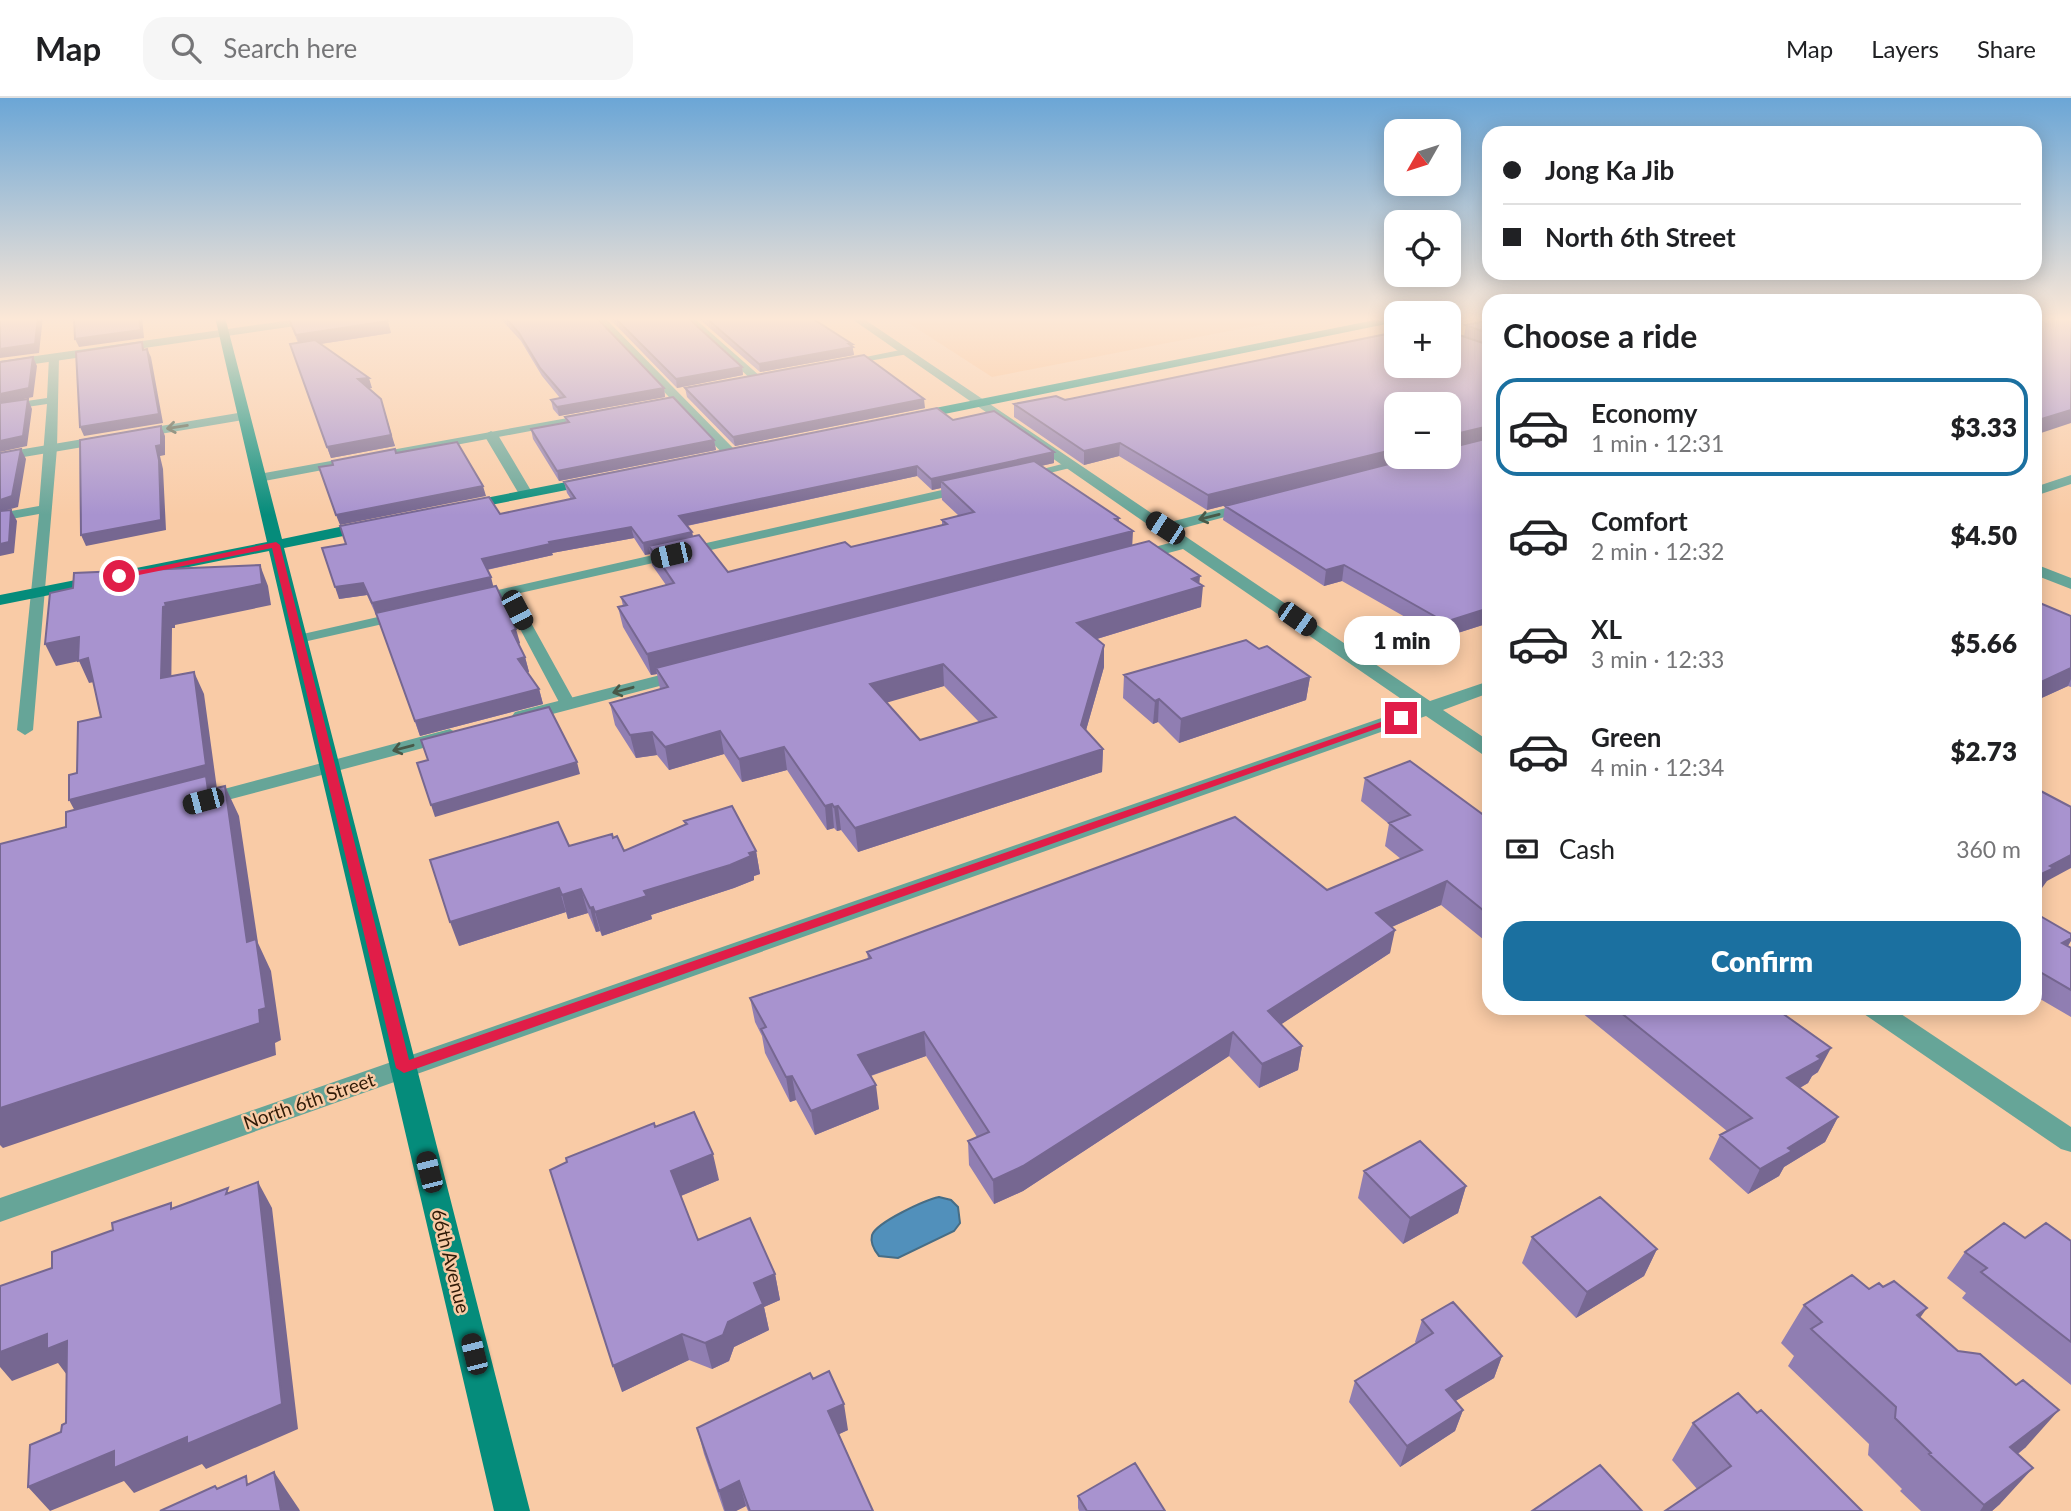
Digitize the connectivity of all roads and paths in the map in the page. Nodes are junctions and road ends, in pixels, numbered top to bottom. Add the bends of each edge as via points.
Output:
1 (53, 383) edge
2 (236, 383) edge
3 (662, 383) edge
4 (950, 383) edge
5 (1079, 383) edge
6 (53, 400) junction
7 (980, 403) junction
8 (0, 408) edge
9 (608, 413) edge
10 (244, 416) junction
11 (901, 419) edge
12 (491, 435) junction
13 (51, 448) junction
14 (730, 453) edge
15 (0, 457) edge
16 (1070, 465) junction
17 (1016, 477) edge
18 (259, 478) junction
19 (607, 478) edge
20 (2071, 479) edge
21 (975, 486) edge
22 (2042, 489) edge
23 (526, 494) junction
24 (1270, 501) edge
25 (46, 509) junction
26 (447, 510) edge
27 (0, 517) edge
28 (381, 523) edge
29 (1165, 528) junction
30 (1187, 543) junction
31 (276, 545) junction
32 (1120, 561) edge
33 (2042, 572) edge
34 (2071, 583) edge
35 (40, 592) junction
36 (0, 600) edge
37 (461, 602) edge
38 (517, 610) dead end
39 (421, 611) edge
40 (299, 639) junction
41 (703, 669) edge
42 (1482, 690) edge
43 (568, 704) junction
44 (1428, 709) junction
45 (502, 722) edge
46 (26, 730) dead end
47 (462, 732) edge
48 (1482, 745) edge
49 (330, 767) junction
50 (185, 806) edge
51 (1883, 1015) edge
52 (404, 1068) junction
53 (2071, 1141) edge
54 (0, 1210) edge
55 (512, 1511) edge

1 - 6 lane
2 - 10 street, 66th Avenue
3 - 14 street
4 - 7 street
5 - 7 street
6 - 8 lane
6 - 13 lane
7 - 11 street
7 - 16 street
9 - 12 lane
10 -> 13 street
10 - 18 street, 66th Avenue
12 - 18 lane
12 - 23 street
13 - 15 street
13 - 25 lane
16 - 17 lane
16 - 29 street
18 - 31 street, 66th Avenue
19 - 23 street
20 - 22 street
21 - 37 lane
23 - 26 street
24 -> 29 street
25 - 27 lane
25 - 35 lane
28 - 31 street
29 - 30 street
30 - 32 street
30 - 44 street
31 - 35 street
31 - 40 street, 66th Avenue
33 - 34 street
35 - 36 street
35 - 46 lane
38 - 43 lane
39 - 40 lane
40 - 49 street, 66th Avenue
41 -> 43 street
42 - 44 street, North 6th Street
43 - 45 street
44 - 48 street
44 - 52 street, North 6th Street
47 -> 49 street
49 - 50 street
49 - 52 street, 66th Avenue
51 - 53 street
52 - 54 street, North 6th Street
52 - 55 street, 66th Avenue

